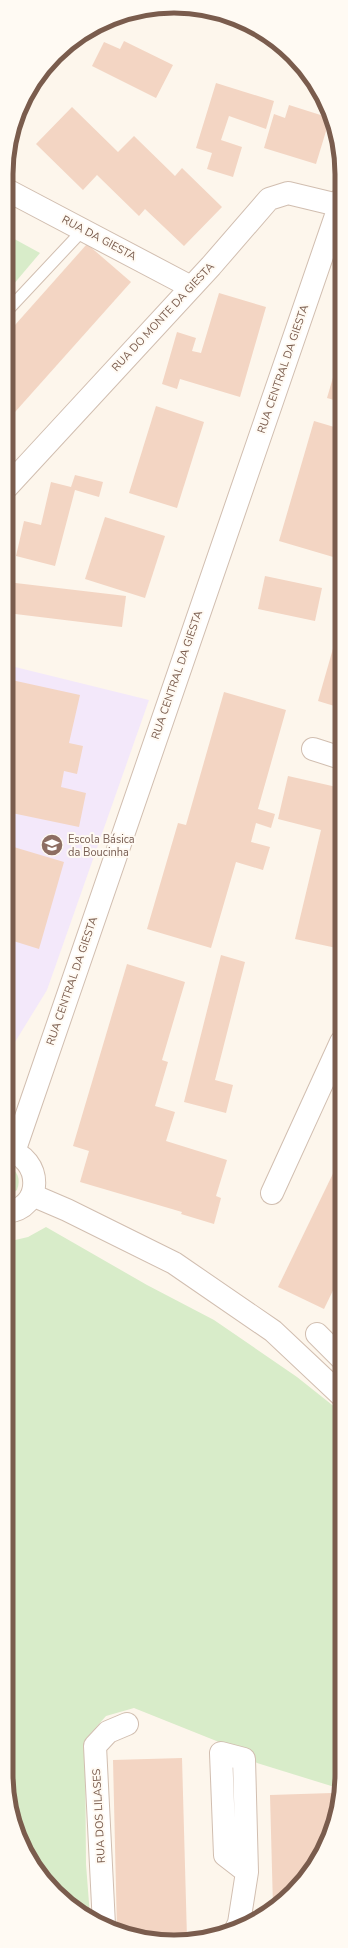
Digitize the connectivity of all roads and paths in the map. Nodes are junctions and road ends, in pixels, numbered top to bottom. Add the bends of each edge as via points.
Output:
1 (13, 196) edge
2 (335, 202) edge
3 (335, 220) edge
4 (83, 230) junction
5 (191, 286) junction
6 (13, 305) edge
7 (13, 480) edge
8 (313, 749) dead end
9 (335, 756) edge
10 (335, 1055) edge
11 (13, 1142) edge
12 (13, 1152) edge
13 (272, 1193) dead end
14 (32, 1195) junction
15 (13, 1210) edge
16 (317, 1334) dead end
17 (335, 1352) edge
18 (335, 1389) edge
19 (127, 1724) dead end
20 (247, 1872) dead end
21 (104, 1918) edge
22 (239, 1921) edge

1 - 4 street, RUA DA GIESTA
2 - 5 street, RUA DO MONTE DA GIESTA via 288,193 269,199
3 - 11 street, RUA CENTRAL DA GIESTA
4 - 5 street, RUA DA GIESTA
4 - 6 lane
5 - 7 street, RUA DO MONTE DA GIESTA
8 - 9 street
10 - 13 street
12 - 14 street via 23,1157 30,1165 35,1185
14 - 15 street via 19,1208
14 - 18 street via 174,1263 273,1331
16 - 17 street
19 - 21 street, RUA DOS LILASES via 108,1732 96,1746
20 - 22 street

